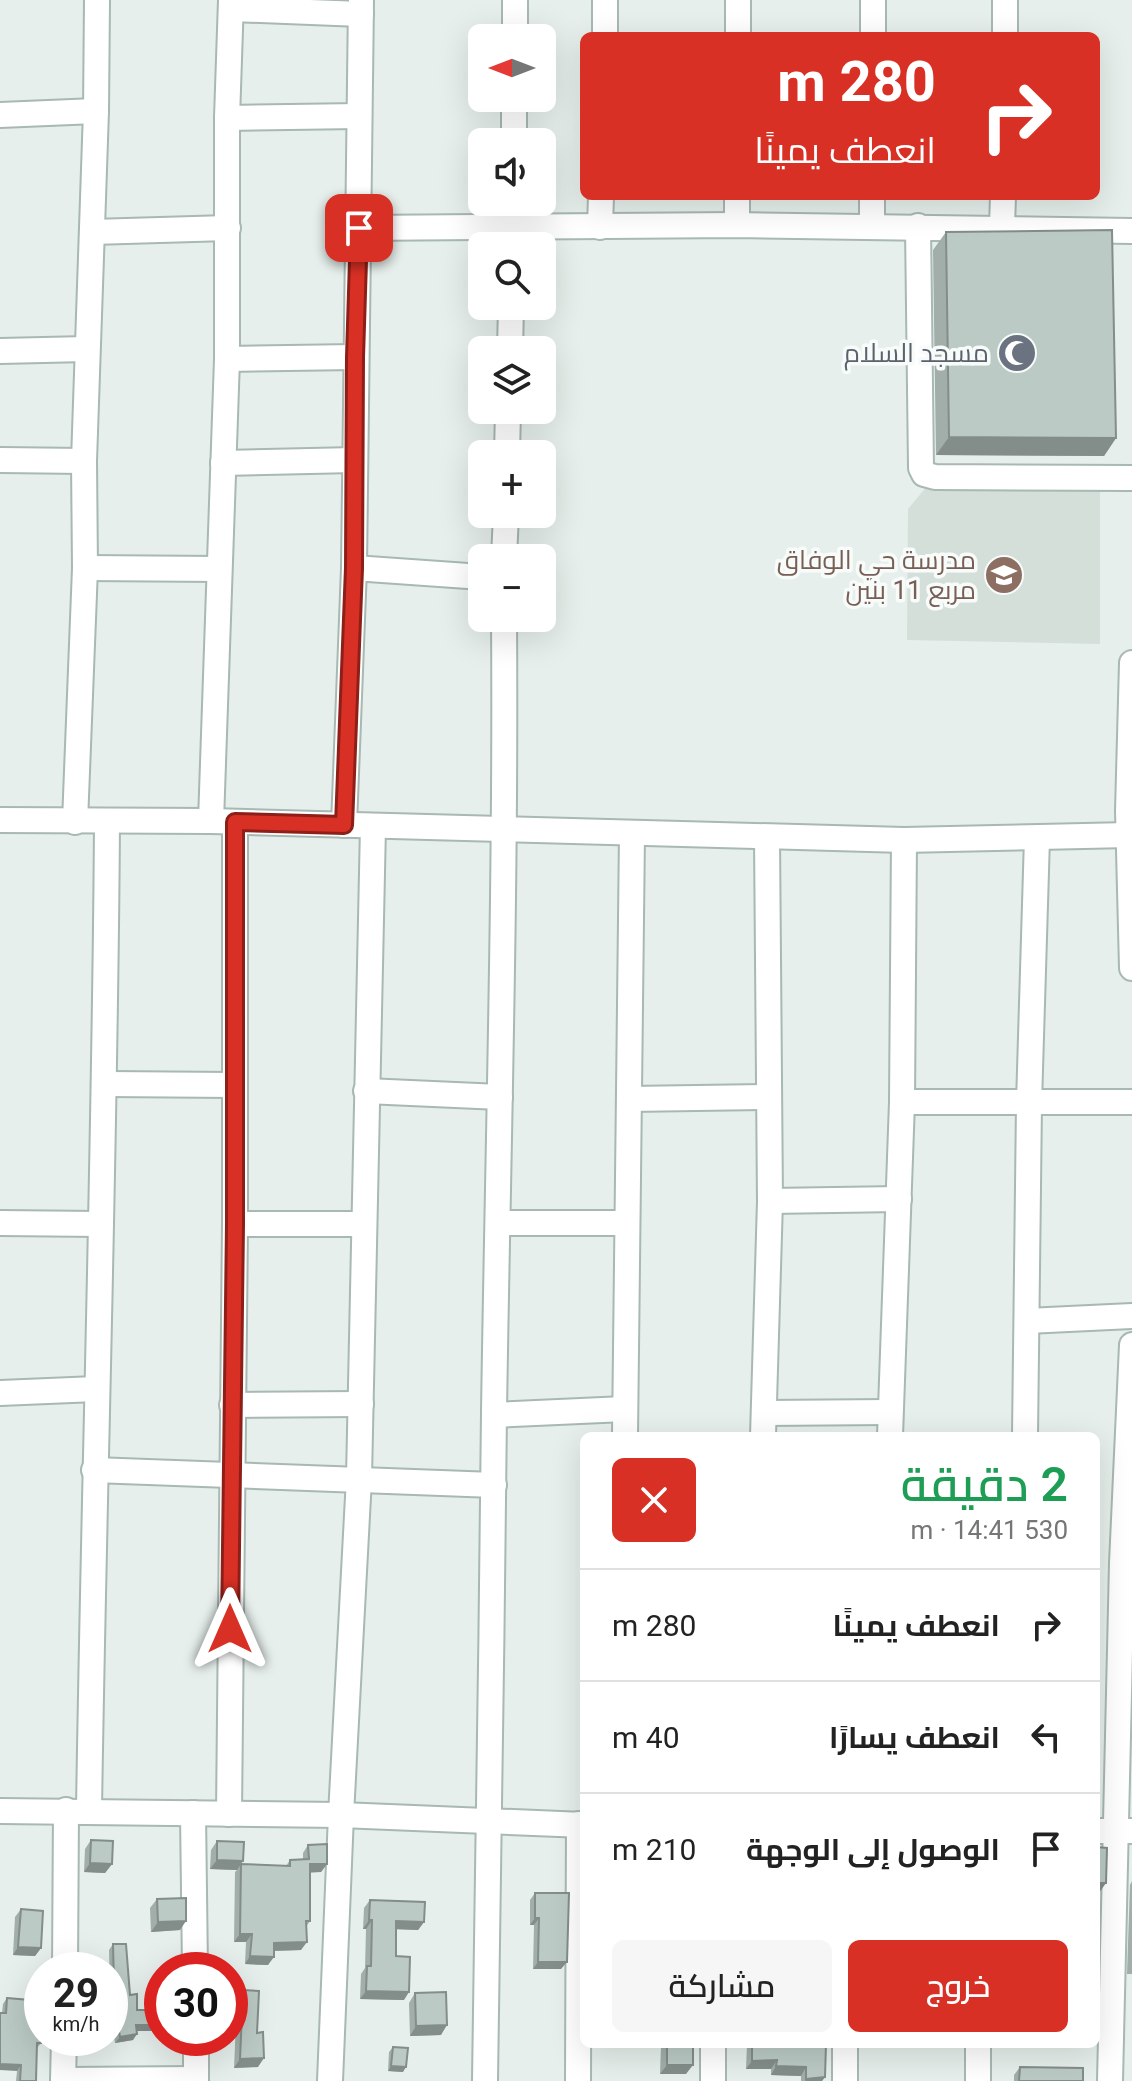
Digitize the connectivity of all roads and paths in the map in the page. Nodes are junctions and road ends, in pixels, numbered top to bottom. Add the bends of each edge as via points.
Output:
1 (97, 0) edge
2 (515, 0) edge
3 (605, 0) edge
4 (738, 0) edge
5 (873, 0) edge
6 (1005, 0) edge
7 (232, 4) edge
8 (361, 7) edge
9 (515, 24) edge
10 (605, 32) edge
11 (738, 32) edge
12 (873, 32) edge
13 (1005, 32) edge
14 (96, 111) junction
15 (0, 115) edge
16 (359, 116) junction
17 (227, 118) junction
18 (601, 200) edge
19 (737, 200) edge
20 (872, 200) edge
21 (1003, 200) edge
22 (737, 225) junction
23 (872, 226) junction
24 (918, 226) junction
25 (600, 227) junction
26 (1002, 227) junction
27 (228, 228) junction
28 (359, 228) junction
29 (1132, 231) edge
30 (92, 232) junction
31 (556, 232) edge
32 (468, 234) edge
33 (87, 349) junction
34 (0, 351) edge
35 (355, 357) junction
36 (227, 359) junction
37 (0, 460) edge
38 (355, 460) junction
39 (84, 461) junction
40 (223, 463) junction
41 (1132, 478) edge
42 (85, 568) junction
43 (354, 568) junction
44 (219, 569) junction
45 (468, 576) edge
46 (504, 632) edge
47 (1132, 663) edge
48 (1129, 819) edge
49 (0, 820) edge
50 (75, 822) junction
51 (107, 822) junction
52 (223, 822) junction
53 (344, 825) junction
54 (373, 826) junction
55 (506, 829) junction
56 (632, 833) junction
57 (767, 837) junction
58 (1037, 838) junction
59 (904, 840) junction
60 (1132, 968) edge
61 (106, 1084) junction
62 (234, 1085) junction
63 (366, 1091) junction
64 (500, 1097) junction
65 (769, 1097) junction
66 (629, 1099) junction
67 (902, 1102) junction
68 (1132, 1102) edge
69 (1029, 1103) junction
70 (899, 1199) junction
71 (770, 1201) junction
72 (0, 1223) edge
73 (499, 1223) junction
74 (627, 1223) junction
75 (99, 1224) junction
76 (235, 1224) junction
77 (364, 1224) junction
78 (1132, 1316) edge
79 (1027, 1321) junction
80 (1132, 1345) edge
81 (96, 1389) junction
82 (0, 1393) edge
83 (361, 1404) junction
84 (232, 1405) junction
85 (625, 1409) junction
86 (494, 1415) junction
87 (764, 1424) edge
88 (890, 1424) edge
89 (625, 1432) edge
90 (1025, 1432) edge
91 (94, 1470) junction
92 (231, 1475) junction
93 (359, 1478) junction
94 (494, 1485) junction
95 (1127, 1563) edge
96 (77, 1810) junction
97 (0, 1811) edge
98 (193, 1813) junction
99 (229, 1814) junction
100 (341, 1815) junction
101 (491, 1822) junction
102 (580, 1824) edge
103 (1114, 1831) edge
104 (580, 1910) edge
105 (66, 1952) edge
106 (195, 1952) edge
107 (713, 2048) edge
108 (845, 2048) edge
109 (978, 2048) edge
110 (64, 2056) edge
111 (196, 2056) edge
112 (196, 2080) edge
113 (63, 2081) edge
114 (330, 2081) edge
115 (485, 2081) edge
116 (578, 2081) edge
117 (713, 2081) edge
118 (845, 2081) edge
119 (978, 2081) edge
120 (1110, 2081) edge

1 - 14 street
2 - 9 street
3 - 10 street
4 - 11 street
5 - 12 street
6 - 13 street
7 - 8 street
7 - 17 street
8 - 16 street
14 - 15 street
14 - 30 street
16 - 17 street
16 - 28 street
17 - 27 street
18 - 25 street
19 - 22 street
20 - 23 street
21 - 26 street
22 - 23 street
22 - 25 street
23 - 24 street
24 - 26 street
24 - 41 street via 924,474
25 - 31 street
26 - 29 street
27 - 30 street
27 - 36 street
28 - 32 street
28 - 35 street
30 - 33 street
33 - 34 street
33 - 39 street
35 - 36 street
35 - 38 street
36 - 40 street
37 - 39 street
38 - 40 street
38 - 43 street
39 - 42 street
40 - 44 street
42 - 44 street
42 - 50 street
43 - 45 street
43 - 53 street
44 - 52 street
46 - 55 street
47 - 48 street
48 - 58 street
48 - 60 street
49 - 50 street
50 - 51 street
51 - 52 street
51 - 61 street
52 - 53 street
52 - 62 street
53 - 54 street
54 - 55 street
54 - 63 street
55 - 56 street
55 - 64 street
56 - 57 street
56 - 66 street
57 - 59 street
57 - 65 street
58 - 59 street
58 - 69 street
59 - 67 street
61 - 62 street
61 - 75 street
62 - 76 street
63 - 64 street
63 - 77 street
64 - 73 street
65 - 66 street
65 - 71 street
66 - 74 street
67 - 69 street
67 - 70 street
68 - 69 street
69 - 79 street
70 - 71 street
70 - 88 street
71 - 87 street
72 - 75 street
73 - 74 street
73 - 86 street
74 - 85 street
75 - 81 street
76 - 77 street
76 - 84 street
77 - 83 street
78 - 79 street
79 - 90 street
80 - 95 street
81 - 82 street
81 - 91 street
83 - 84 street
83 - 93 street
84 - 92 street
85 - 86 street
85 - 89 street
86 - 94 street
87 - 88 street
91 - 92 street
91 - 96 street
92 - 93 street
92 - 99 street
93 - 94 street
93 - 100 street
94 - 101 street
95 - 103 street
96 - 97 street
96 - 98 street
96 - 105 street
98 - 99 street
98 - 106 street
99 - 100 street
100 - 101 street
100 - 114 street
101 - 102 street
101 - 115 street
103 - 120 street
104 - 116 street
107 - 117 street
108 - 118 street
109 - 119 street
110 - 113 street
111 - 112 street
112 - 113 street

